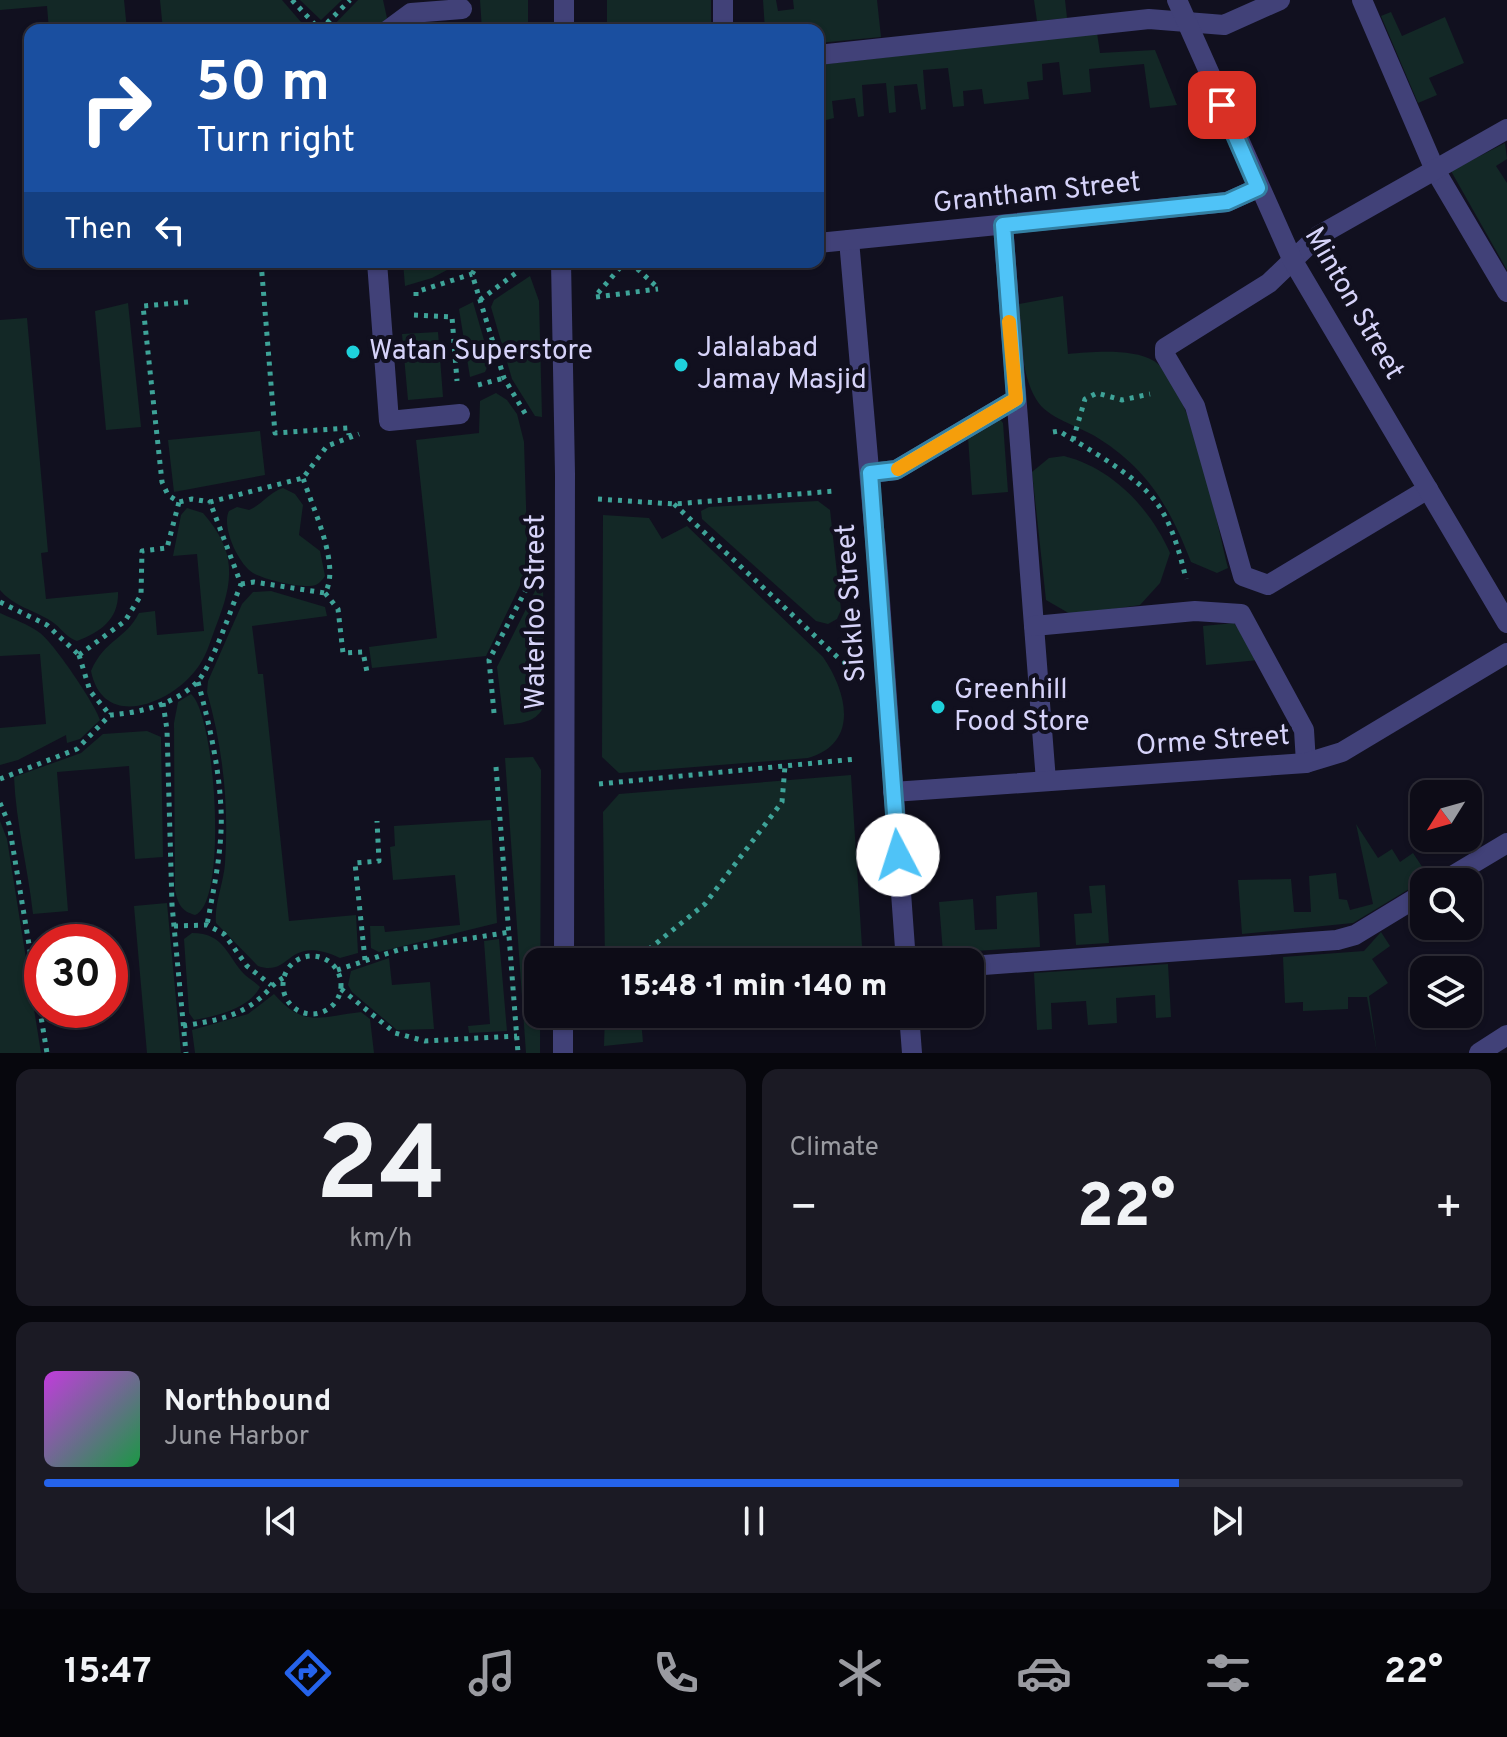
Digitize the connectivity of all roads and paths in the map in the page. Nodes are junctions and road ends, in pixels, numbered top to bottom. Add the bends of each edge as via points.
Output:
1 (292, 0) edge
2 (350, 0) edge
3 (564, 0) edge
4 (723, 0) edge
5 (1177, 0) edge
6 (1280, 0) edge
7 (1362, 0) edge
8 (462, 9) dead end
9 (1186, 22) junction
10 (314, 24) edge
11 (326, 24) edge
12 (396, 24) edge
13 (564, 24) edge
14 (723, 24) edge
15 (824, 54) edge
16 (1507, 129) edge
17 (1435, 170) junction
18 (1258, 188) junction
19 (1003, 225) junction
20 (849, 240) junction
21 (824, 242) edge
22 (1293, 261) junction
23 (261, 268) edge
24 (378, 268) edge
25 (476, 268) edge
26 (561, 268) edge
27 (621, 268) edge
28 (634, 268) edge
29 (520, 270) dead end
30 (472, 274) junction
31 (1507, 292) edge
32 (480, 300) junction
33 (188, 302) dead end
34 (417, 314) junction
35 (383, 318) junction
36 (1175, 369) junction
37 (504, 378) junction
38 (468, 387) dead end
39 (1016, 399) junction
40 (460, 414) joint
41 (389, 421) junction
42 (532, 427) dead end
43 (1020, 433) junction
44 (349, 435) junction
45 (1073, 440) junction
46 (870, 473) junction
47 (303, 478) junction
48 (1428, 489) junction
49 (840, 491) dead end
50 (595, 499) dead end
51 (179, 502) junction
52 (210, 502) junction
53 (674, 504) junction
54 (536, 570) dead end
55 (241, 584) junction
56 (325, 593) junction
57 (0, 602) edge
58 (1195, 611) junction
59 (1507, 623) edge
60 (1034, 626) junction
61 (1507, 653) edge
62 (79, 655) junction
63 (367, 672) dead end
64 (854, 673) dead end
65 (198, 682) junction
66 (163, 703) junction
67 (494, 713) dead end
68 (110, 715) junction
69 (861, 759) dead end
70 (1306, 763) junction
71 (785, 766) junction
72 (496, 767) dead end
73 (0, 779) edge
74 (1046, 781) junction
75 (594, 784) dead end
76 (893, 792) junction
77 (0, 803) edge
78 (377, 821) dead end
79 (1507, 843) edge
80 (1465, 868) edge
81 (1410, 902) edge
82 (207, 925) junction
83 (174, 926) junction
84 (510, 932) junction
85 (564, 948) edge
86 (650, 948) edge
87 (905, 948) edge
88 (365, 960) junction
89 (984, 965) edge
90 (337, 970) junction
91 (283, 978) junction
92 (271, 985) junction
93 (341, 989) junction
94 (183, 1026) junction
95 (563, 1028) edge
96 (910, 1028) edge
97 (1507, 1035) edge
98 (517, 1036) junction
99 (47, 1053) edge
100 (186, 1053) edge
101 (518, 1053) edge
102 (563, 1053) edge
103 (912, 1053) edge
104 (1479, 1053) edge

1 - 10 path
2 - 11 path
3 - 13 street
4 - 14 street
5 - 9 street, Minton Street
6 - 9 street via 1224,25
7 - 17 street
8 - 12 street via 411,13
9 - 15 street via 1149,19
9 - 18 street, Minton Street
16 - 17 street
17 - 22 street via 1318,236
17 - 31 street
18 - 19 street, Grantham Street via 1227,202
18 - 22 street, Minton Street
19 - 20 street, Grantham Street
19 - 39 street
20 - 21 street, Grantham Street
20 - 46 street, Sickle Street
22 - 36 street via 1269,283 1165,348
22 - 48 street, Minton Street
23 - 44 path via 275,433 348,428
24 - 35 street
25 - 30 path
26 - 85 street, Waterloo Street
27 - 28 path via 594,297 658,289
29 - 32 path
30 - 32 path
30 - 34 path via 416,292
32 - 37 path
33 - 51 path via 143,306 162,482
34 - 35 path
34 - 40 path via 452,317
35 - 41 street
36 - 45 path via 1140,399 1097,393 1085,399
36 - 48 street via 1195,406 1243,576 1268,585
37 - 38 path
37 - 42 path
39 - 43 street
39 - 46 street via 896,470
40 - 41 street
41 - 44 path via 372,433
43 - 45 path via 1059,431
43 - 60 street
44 - 47 path via 327,446
45 - 58 path via 1156,502 1180,552
46 - 76 street, Sickle Street
47 - 52 path
47 - 56 path via 330,564 332,580
48 - 59 street, Minton Street
49 - 53 path
50 - 53 path
51 - 52 path
51 - 62 path via 167,548 142,551 141,595 125,621
52 - 55 path
53 - 64 path
54 - 67 path via 489,660
55 - 56 path
55 - 65 path
56 - 63 path via 338,609 343,653 363,652
57 - 62 path via 47,625
58 - 60 street
58 - 70 street via 1241,614 1304,730
60 - 74 street
61 - 70 street, Orme Street via 1342,752
62 - 68 path via 90,691
65 - 66 path
65 - 82 path via 221,811
66 - 68 path via 133,714
66 - 83 path
68 - 73 path via 77,749
69 - 71 path
70 - 74 street, Orme Street
71 - 75 path
71 - 86 path via 782,802 705,904
72 - 84 path
74 - 76 street, Orme Street
76 - 87 street, Sickle Street
77 - 99 path via 9,824
78 - 88 path via 379,861 355,863
79 - 80 street
81 - 89 street via 1337,940
82 - 83 path
82 - 92 path via 224,934 247,966
83 - 94 path
84 - 88 path
84 - 98 path
88 - 90 path
90 - 91 path via 325,958 308,956 293,963
90 - 93 path
91 - 92 path
91 - 93 path via 290,1005 307,1014 326,1011
92 - 94 path via 227,1019
93 - 98 path via 395,1033 425,1041
94 - 100 path
95 - 102 street
96 - 103 street
97 - 104 street
98 - 101 path

